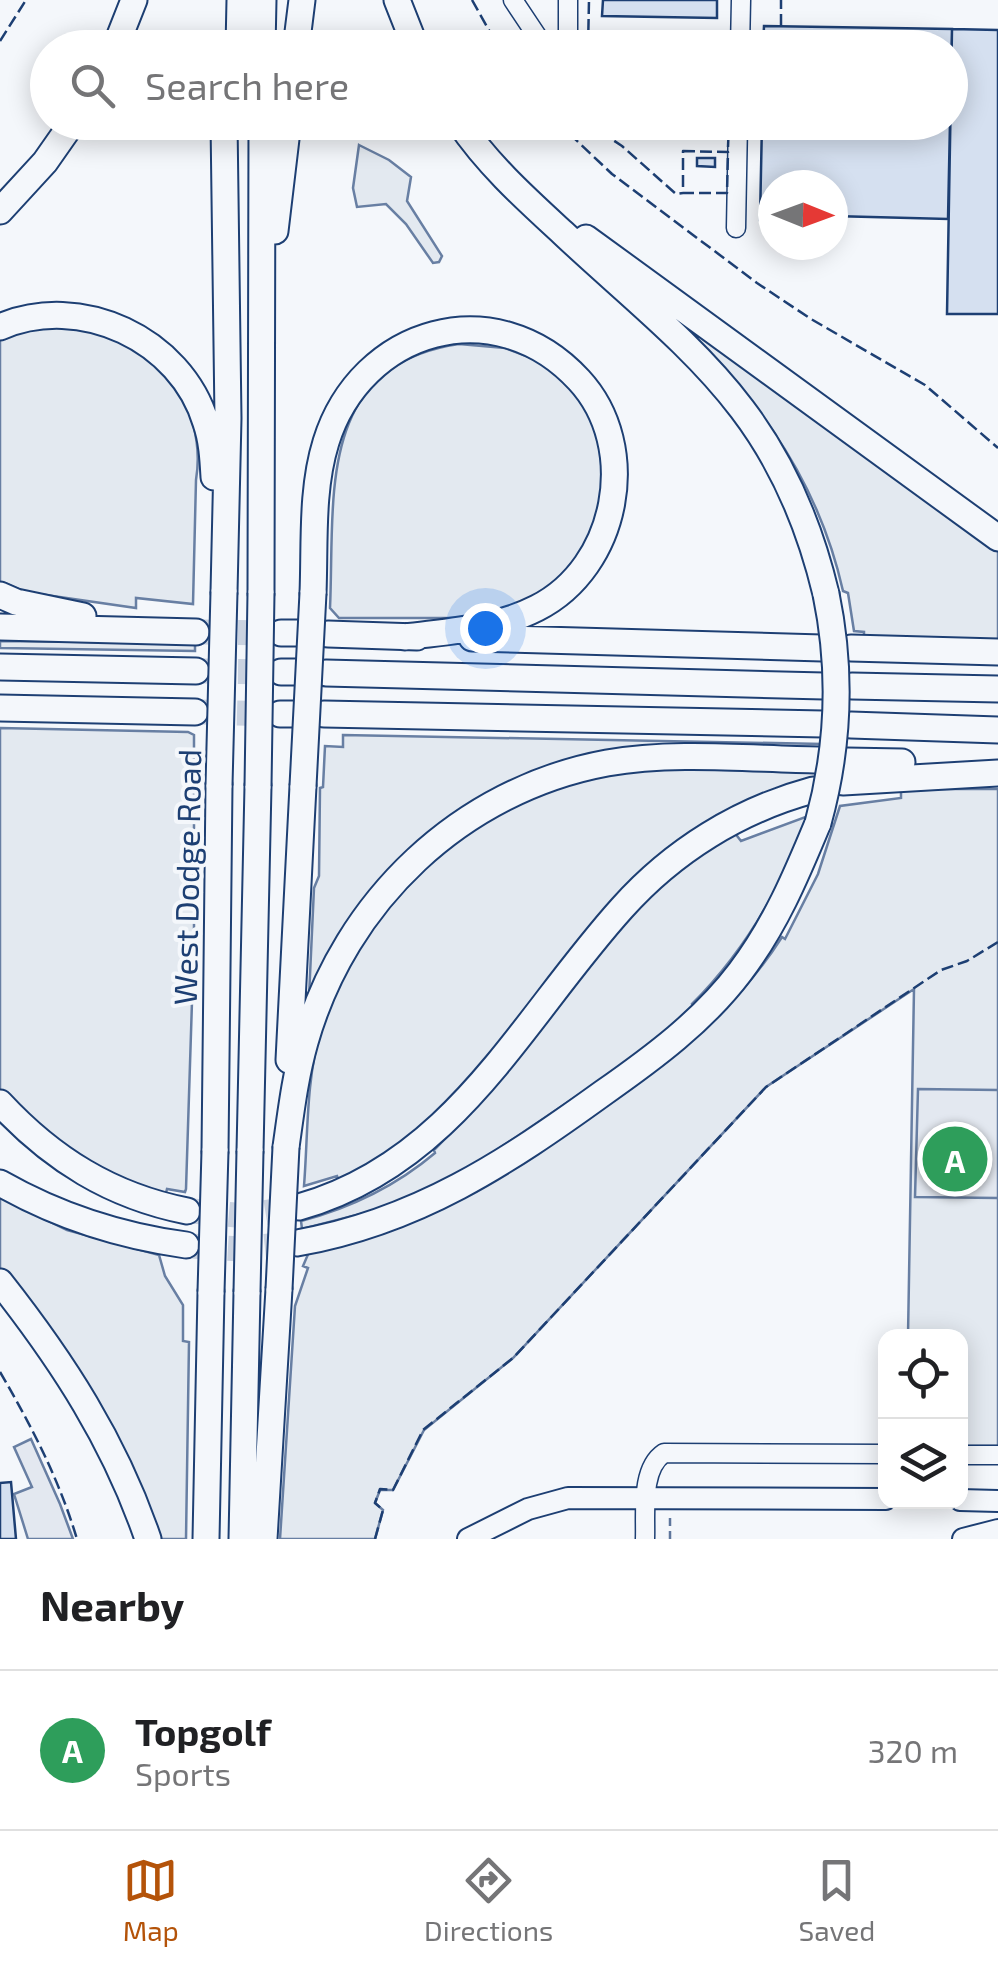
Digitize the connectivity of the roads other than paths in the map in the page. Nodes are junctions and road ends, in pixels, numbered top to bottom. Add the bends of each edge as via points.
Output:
1 (134, 0) edge
2 (222, 0) edge
3 (240, 0) edge
4 (263, 0) edge
5 (302, 0) edge
6 (397, 0) edge
7 (514, 0) edge
8 (529, 0) edge
9 (568, 0) edge
10 (741, 0) edge
11 (529, 28) joint
12 (122, 30) edge
13 (223, 30) edge
14 (239, 30) edge
15 (262, 30) edge
16 (298, 30) edge
17 (409, 30) edge
18 (568, 30) edge
19 (740, 30) edge
20 (60, 140) edge
21 (224, 140) edge
22 (238, 140) edge
23 (262, 140) edge
24 (286, 140) edge
25 (474, 140) edge
26 (738, 140) edge
27 (512, 186) junction
28 (0, 211) edge
29 (226, 216) junction
30 (736, 228) dead end
31 (262, 310) junction
32 (0, 327) edge
33 (998, 538) edge
34 (226, 541) junction
35 (0, 595) edge
36 (0, 628) edge
37 (161, 631) junction
38 (196, 632) tunnel mouth
39 (328, 634) dead end
40 (404, 636) junction
41 (822, 648) dead end
42 (851, 648) dead end
43 (998, 652) edge
44 (0, 667) edge
45 (196, 671) tunnel mouth
46 (326, 673) dead end
47 (824, 686) dead end
48 (852, 686) dead end
49 (998, 689) edge
50 (0, 708) edge
51 (195, 712) tunnel mouth
52 (324, 714) dead end
53 (823, 724) dead end
54 (851, 725) dead end
55 (998, 730) edge
56 (819, 760) dead end
57 (998, 769) edge
58 (845, 772) dead end
59 (813, 790) dead end
60 (0, 1102) edge
61 (286, 1147) junction
62 (0, 1183) edge
63 (299, 1207) tunnel mouth
64 (187, 1211) tunnel mouth
65 (297, 1244) tunnel mouth
66 (186, 1245) tunnel mouth
67 (0, 1282) edge
68 (878, 1454) edge
69 (968, 1454) edge
70 (998, 1455) edge
71 (647, 1498) junction
72 (878, 1499) edge
73 (968, 1500) edge
74 (998, 1501) edge
75 (998, 1530) edge
76 (148, 1539) edge
77 (206, 1539) edge
78 (242, 1539) edge
79 (264, 1539) edge
80 (468, 1539) edge
81 (645, 1539) edge
82 (963, 1539) edge

1 - 12 highway
2 - 13 highway
3 - 14 highway
4 - 15 highway
5 - 16 highway
6 - 17 highway
7 - 11 street
8 - 11 street
9 - 18 street
10 - 19 street
20 - 28 highway
21 - 29 highway
22 - 29 highway
23 - 31 highway
24 - 31 highway
25 - 27 highway
26 - 30 street
27 - 33 highway
27 - 65 highway, bridge via 701,363 776,462 805,520 826,594 837,724 828,783 786,900 755,952 719,997 655,1056 453,1192 372,1226
29 - 34 highway, West Dodge Road
31 - 78 highway, bridge
32 - 34 highway via 50,315 90,318 158,352 206,420
34 - 77 highway, West Dodge Road, bridge
35 - 37 highway
36 - 37 highway
37 - 38 highway
39 - 40 highway
40 - 41 highway
40 - 61 highway, bridge via 494,624 540,607 581,573 605,531 615,480 606,430 580,381 524,342 490,332 449,332 406,344 368,370 340,407 320,464
42 - 43 highway
44 - 45 highway
46 - 47 highway
48 - 49 highway
50 - 51 highway
52 - 53 highway
54 - 55 highway
56 - 61 highway via 676,757 606,764 511,794 445,833 386,890 334,969 305,1041
57 - 58 highway
59 - 63 highway via 743,815 682,853 622,908 432,1135 369,1180
60 - 64 highway via 82,1172 132,1197
61 - 79 highway, bridge
62 - 66 highway via 79,1220
67 - 76 highway via 86,1402
68 - 71 street via 664,1453 652,1466
69 - 70 street
71 - 72 main road
71 - 80 main road via 562,1499
71 - 81 street
73 - 74 main road
75 - 82 main road

